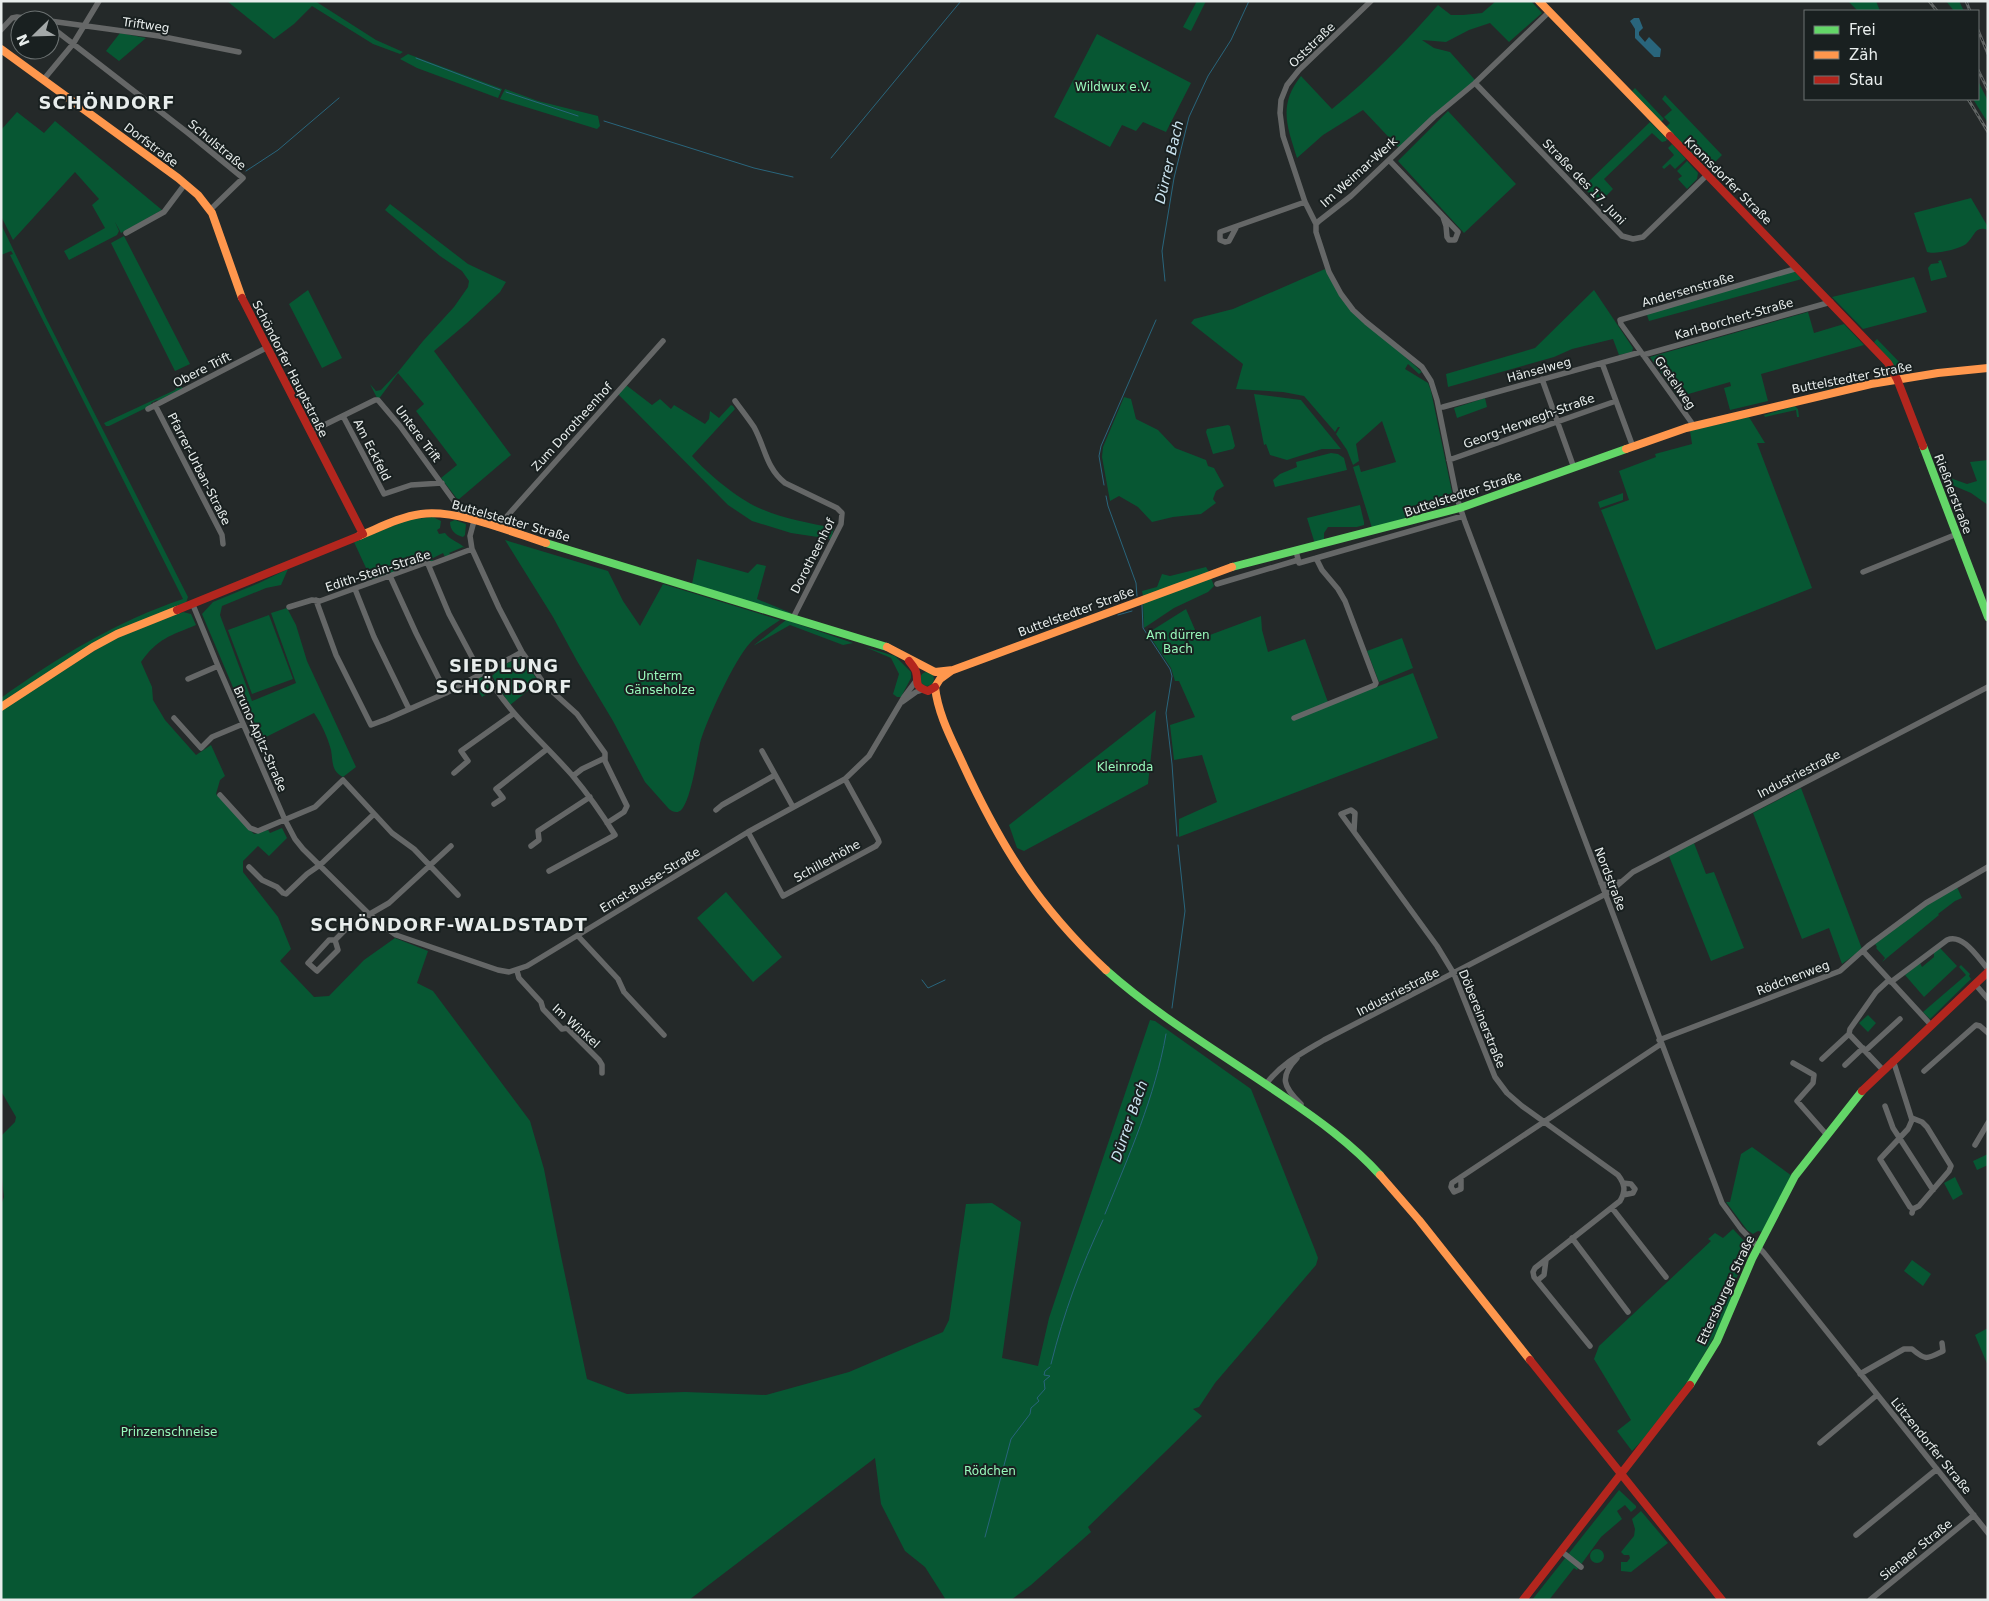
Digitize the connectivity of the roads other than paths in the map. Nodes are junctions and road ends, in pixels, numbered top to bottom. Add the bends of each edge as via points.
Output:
1 (99, 1) edge
2 (1371, 1) edge
3 (1539, 1) edge
4 (1549, 12) junction
5 (10, 20) edge
6 (60, 22) edge
7 (84, 26) junction
8 (1, 30) edge
9 (60, 34) edge
10 (73, 44) junction
11 (1, 49) edge
12 (239, 52) dead end
13 (44, 78) junction
14 (1475, 82) junction
15 (1389, 160) junction
16 (1707, 175) junction
17 (185, 184) junction
18 (1305, 202) junction
19 (210, 210) junction
20 (1443, 217) dead end
21 (1316, 224) junction
22 (1237, 226) dead end
23 (126, 233) dead end
24 (1798, 268) junction
25 (1831, 302) junction
26 (663, 341) dead end
27 (266, 348) junction
28 (1642, 354) junction
29 (1602, 363) junction
30 (1988, 368) edge
31 (1898, 379) junction
32 (1542, 380) junction
33 (734, 401) dead end
34 (1616, 401) junction
35 (155, 405) junction
36 (1443, 407) dead end
37 (148, 409) dead end
38 (343, 416) junction
39 (1557, 422) junction
40 (1694, 426) junction
41 (310, 432) junction
42 (1633, 447) junction
43 (1449, 460) junction
44 (1574, 468) junction
45 (442, 483) junction
46 (1462, 512) junction
47 (471, 520) junction
48 (498, 528) junction
49 (362, 534) junction
50 (1957, 534) junction
51 (222, 544) dead end
52 (472, 549) junction
53 (1297, 556) junction
54 (1316, 558) junction
55 (428, 564) junction
56 (1863, 572) dead end
57 (390, 576) junction
58 (1217, 584) dead end
59 (355, 589) junction
60 (316, 600) junction
61 (193, 604) junction
62 (289, 607) dead end
63 (1988, 617) edge
64 (793, 618) junction
65 (522, 652) junction
66 (904, 656) junction
67 (218, 666) junction
68 (926, 668) junction
69 (953, 670) junction
70 (935, 672) junction
71 (483, 673) junction
72 (916, 678) junction
73 (188, 679) dead end
74 (936, 684) junction
75 (1988, 687) edge
76 (924, 690) junction
77 (446, 693) junction
78 (900, 704) junction
79 (1, 707) edge
80 (409, 709) junction
81 (513, 714) junction
82 (942, 714) junction
83 (174, 718) dead end
84 (1294, 718) dead end
85 (243, 724) junction
86 (547, 749) junction
87 (762, 751) dead end
88 (605, 758) junction
89 (454, 773) dead end
90 (775, 775) junction
91 (572, 776) junction
92 (845, 779) junction
93 (220, 795) dead end
94 (590, 797) junction
95 (494, 804) dead end
96 (793, 807) junction
97 (716, 810) dead end
98 (374, 814) junction
99 (285, 820) junction
100 (607, 823) junction
101 (1354, 831) junction
102 (748, 832) junction
103 (451, 846) dead end
104 (531, 846) dead end
105 (320, 865) junction
106 (430, 865) junction
107 (1988, 866) edge
108 (250, 867) dead end
109 (549, 871) dead end
110 (1622, 881) junction
111 (1601, 883) junction
112 (1605, 894) junction
113 (458, 895) dead end
114 (369, 914) junction
115 (578, 936) junction
116 (335, 940) junction
117 (1863, 951) junction
118 (1988, 970) edge
119 (516, 971) junction
120 (1454, 974) junction
121 (1890, 981) junction
122 (1975, 984) junction
123 (1988, 999) edge
124 (1900, 1019) dead end
125 (1931, 1025) junction
126 (1988, 1033) edge
127 (1849, 1034) junction
128 (664, 1035) dead end
129 (1660, 1042) junction
130 (1864, 1050) junction
131 (1302, 1053) junction
132 (1822, 1059) dead end
133 (1894, 1060) junction
134 (1793, 1062) dead end
135 (1845, 1065) dead end
136 (1883, 1070) junction
137 (1924, 1071) dead end
138 (602, 1073) dead end
139 (1266, 1084) junction
140 (1885, 1106) dead end
141 (1313, 1115) junction
142 (1912, 1118) junction
143 (1545, 1122) junction
144 (1988, 1123) edge
145 (1826, 1134) junction
146 (1899, 1138) junction
147 (1975, 1145) dead end
148 (1461, 1177) dead end
149 (1623, 1183) junction
150 (1933, 1190) junction
151 (1623, 1196) junction
152 (1612, 1208) junction
153 (1572, 1238) junction
154 (1758, 1247) junction
155 (1546, 1260) junction
156 (1666, 1277) dead end
157 (1538, 1280) junction
158 (1628, 1312) dead end
159 (1942, 1343) dead end
160 (1590, 1346) dead end
161 (1860, 1374) junction
162 (1877, 1395) junction
163 (1820, 1443) dead end
164 (1936, 1469) junction
165 (1622, 1474) junction
166 (1974, 1516) junction
167 (1988, 1533) edge
168 (1856, 1535) dead end
169 (1561, 1551) junction
170 (1581, 1567) dead end
171 (1522, 1600) edge
172 (1722, 1600) edge
173 (1870, 1600) edge

1 - 7 street
2 - 18 street, Oststraße via 1299,70 1282,94 1282,130
3 - 4 main road, Kromsdorfer Straße
4 - 14 street, Im Weimar-Werk
4 - 16 main road, Kromsdorfer Straße
5 - 8 street
6 - 7 street, Triftweg
7 - 10 street
7 - 12 street, Triftweg via 159,36
9 - 10 street, Schulstraße
10 - 13 street
10 - 19 street, Schulstraße via 243,178
11 - 13 main road, Dorfstraße
13 - 17 main road, Dorfstraße
14 - 15 street, Im Weimar-Werk
14 - 16 street, Straße des 17. Juni via 1628,239 1646,235
15 - 20 street
15 - 21 street, Im Weimar-Werk
16 - 24 main road, Kromsdorfer Straße
17 - 19 main road, Dorfstraße via 202,198
17 - 23 street via 164,212
18 - 21 street, Oststraße
18 - 22 street
19 - 27 main road, Schöndorfer Hauptstraße via 238,292
21 - 43 street, Im Weimar-Werk via 1329,272 1341,294 1366,322 1422,366 1431,381
24 - 25 main road, Kromsdorfer Straße
24 - 28 street, Andersenstraße via 1620,320
25 - 28 street, Karl-Borchert-Straße
25 - 31 main road, Kromsdorfer Straße via 1888,363
26 - 48 street, Zum Dorotheenhof
27 - 35 street, Obere Trift
27 - 41 main road, Schöndorfer Hauptstraße
28 - 29 street, Hänselweg
28 - 40 street, Gretelweg
29 - 32 street, Hänselweg
29 - 34 street
30 - 31 main road, Buttelstedter Straße
31 - 40 main road, Buttelstedter Straße
31 - 50 main road, Rießnerstraße
32 - 36 street, Hänselweg
32 - 39 street
33 - 64 street, Dorotheenhof via 753,426 768,464 778,477 842,513 841,524
34 - 39 street, Georg-Herwegh-Straße
34 - 42 street
35 - 37 street, Obere Trift
35 - 51 street, Pfarrer-Urban-Straße via 222,535
38 - 41 street, Untere Trift
38 - 45 street, Untere Trift via 375,400 381,402
38 - 45 street, Am Eckfeld via 384,494 411,485
39 - 43 street, Georg-Herwegh-Straße
39 - 44 street
40 - 42 main road, Buttelstedter Straße
41 - 49 main road, Schöndorfer Hauptstraße
42 - 44 main road, Buttelstedter Straße
43 - 46 street, Im Weimar-Werk
44 - 46 main road, Buttelstedter Straße
45 - 47 street, Untere Trift
46 - 53 main road, Buttelstedter Straße
46 - 54 street
46 - 111 street, Nordstraße
47 - 48 main road, Buttelstedter Straße
47 - 49 main road, Buttelstedter Straße via 449,514 420,513
47 - 52 street
48 - 64 main road, Buttelstedter Straße
49 - 61 main road, Buttelstedter Straße
50 - 56 street
50 - 63 main road, Rießnerstraße
52 - 55 street, Edith-Stein-Straße
52 - 65 street
53 - 54 street via 1299,563
53 - 58 street, Buttelstedter Straße
53 - 69 main road, Buttelstedter Straße via 1236,566
54 - 84 street via 1345,601 1376,683
55 - 57 street, Edith-Stein-Straße
55 - 71 street via 449,614
57 - 59 street, Edith-Stein-Straße
57 - 77 street
59 - 60 street, Edith-Stein-Straße
59 - 80 street
60 - 62 street, Edith-Stein-Straße
60 - 80 street via 336,655 370,725
61 - 67 street, Bruno-Apitz-Straße
61 - 79 main road, Buttelstedter Straße via 93,647
64 - 66 main road, Buttelstedter Straße via 889,648
65 - 71 street
65 - 88 street via 545,685 577,714 604,750
66 - 68 main road, Buttelstedter Straße
66 - 72 main road via 915,669
67 - 73 street
67 - 85 street, Bruno-Apitz-Straße
68 - 70 main road
68 - 72 main road
69 - 70 main road
69 - 74 main road
70 - 74 main road
71 - 77 street
71 - 81 street
72 - 76 main road
72 - 78 street, Ernst-Busse-Straße
74 - 76 main road
74 - 82 main road
75 - 110 street, Industriestraße via 1659,858
76 - 78 street, Ernst-Busse-Straße
76 - 82 main road
77 - 80 street
78 - 92 street, Ernst-Busse-Straße via 869,756
81 - 86 street
81 - 89 street via 461,751 468,761
82 - 139 main road via 997,836 1050,914 1113,977
83 - 85 street via 201,748 212,737
85 - 99 street, Bruno-Apitz-Straße
86 - 91 street
86 - 95 street via 496,789 503,798
87 - 90 street
88 - 91 street
88 - 100 street via 627,806 624,812
90 - 96 street
90 - 97 street
91 - 94 street
92 - 96 street, Ernst-Busse-Straße
92 - 102 street, Schillerhöhe via 878,838 876,846 783,896
93 - 99 street via 254,830
94 - 100 street
94 - 104 street via 538,831 539,840
96 - 102 street, Ernst-Busse-Straße
98 - 99 street via 343,780 315,807
98 - 105 street
98 - 106 street
99 - 105 street, Bruno-Apitz-Straße via 295,838
100 - 109 street via 615,835
101 - 101 street, Döbereinerstraße via 1356,815 1348,810 1341,814
101 - 120 street, Döbereinerstraße
102 - 115 street, Ernst-Busse-Straße
103 - 106 street
105 - 108 street via 286,894 262,880
105 - 114 street, Bruno-Apitz-Straße
106 - 113 street
106 - 114 street via 389,903
107 - 117 street, Rödchenweg via 1926,903
110 - 111 street, Industriestraße via 1613,885
110 - 112 street, Industriestraße
111 - 112 street, Nordstraße
112 - 120 street, Industriestraße
112 - 129 street, Nordstraße
114 - 116 street
114 - 119 street, Bruno-Apitz-Straße via 389,930 416,942 495,969
115 - 119 street, Ernst-Busse-Straße
115 - 128 street
116 - 116 street via 329,940 308,963 317,971 338,950
117 - 121 street
117 - 129 street, Rödchenweg via 1840,971
118 - 121 street via 1962,941 1954,938
118 - 122 main road, Ettersburger Straße
119 - 138 street, Im Winkel via 543,1009 599,1060
120 - 131 street, Industriestraße
120 - 143 street, Döbereinerstraße via 1495,1077 1507,1092
121 - 125 street
121 - 127 street via 1876,992
122 - 123 street
122 - 125 main road, Ettersburger Straße
124 - 130 street
125 - 133 main road, Ettersburger Straße
126 - 137 street via 1976,1025
127 - 130 street
127 - 132 street
129 - 143 street, Rödchenweg
129 - 154 street, Nordstraße via 1722,1203
130 - 135 street
130 - 136 street
131 - 139 street, Industriestraße via 1282,1066
131 - 141 street via 1290,1066 1285,1082 1289,1092
133 - 136 main road, Ettersburger Straße
133 - 142 street
134 - 145 street via 1815,1077 1797,1101
136 - 145 main road, Ettersburger Straße
139 - 141 main road
140 - 146 street
141 - 165 main road via 1358,1153 1391,1187
142 - 146 street via 1908,1129
142 - 150 street via 1927,1127 1950,1164 1949,1171
143 - 148 street, Rödchenweg
143 - 149 street, Döbereinerstraße via 1618,1175
144 - 147 street
145 - 154 main road, Ettersburger Straße via 1786,1190
146 - 150 street
146 - 150 street via 1880,1159 1913,1211
149 - 151 street
149 - 151 street via 1632,1184 1635,1189
151 - 152 street
152 - 153 street
152 - 156 street
153 - 155 street
153 - 158 street
154 - 161 street, Lützendorfer Straße
154 - 165 main road, Ettersburger Straße via 1720,1335 1702,1367
155 - 157 street via 1544,1275
155 - 157 street via 1533,1272
157 - 160 street
159 - 161 street via 1943,1351 1930,1358 1922,1357 1912,1349 1904,1350
161 - 162 street, Lützendorfer Straße
162 - 163 street, Lützendorfer Straße
162 - 164 street, Lützendorfer Straße
164 - 166 street, Lützendorfer Straße
164 - 168 street
165 - 169 main road, Ettersburger Straße
165 - 172 main road
166 - 167 street, Lützendorfer Straße
166 - 173 street, Sienaer Straße
169 - 170 street
169 - 171 main road, Ettersburger Straße

